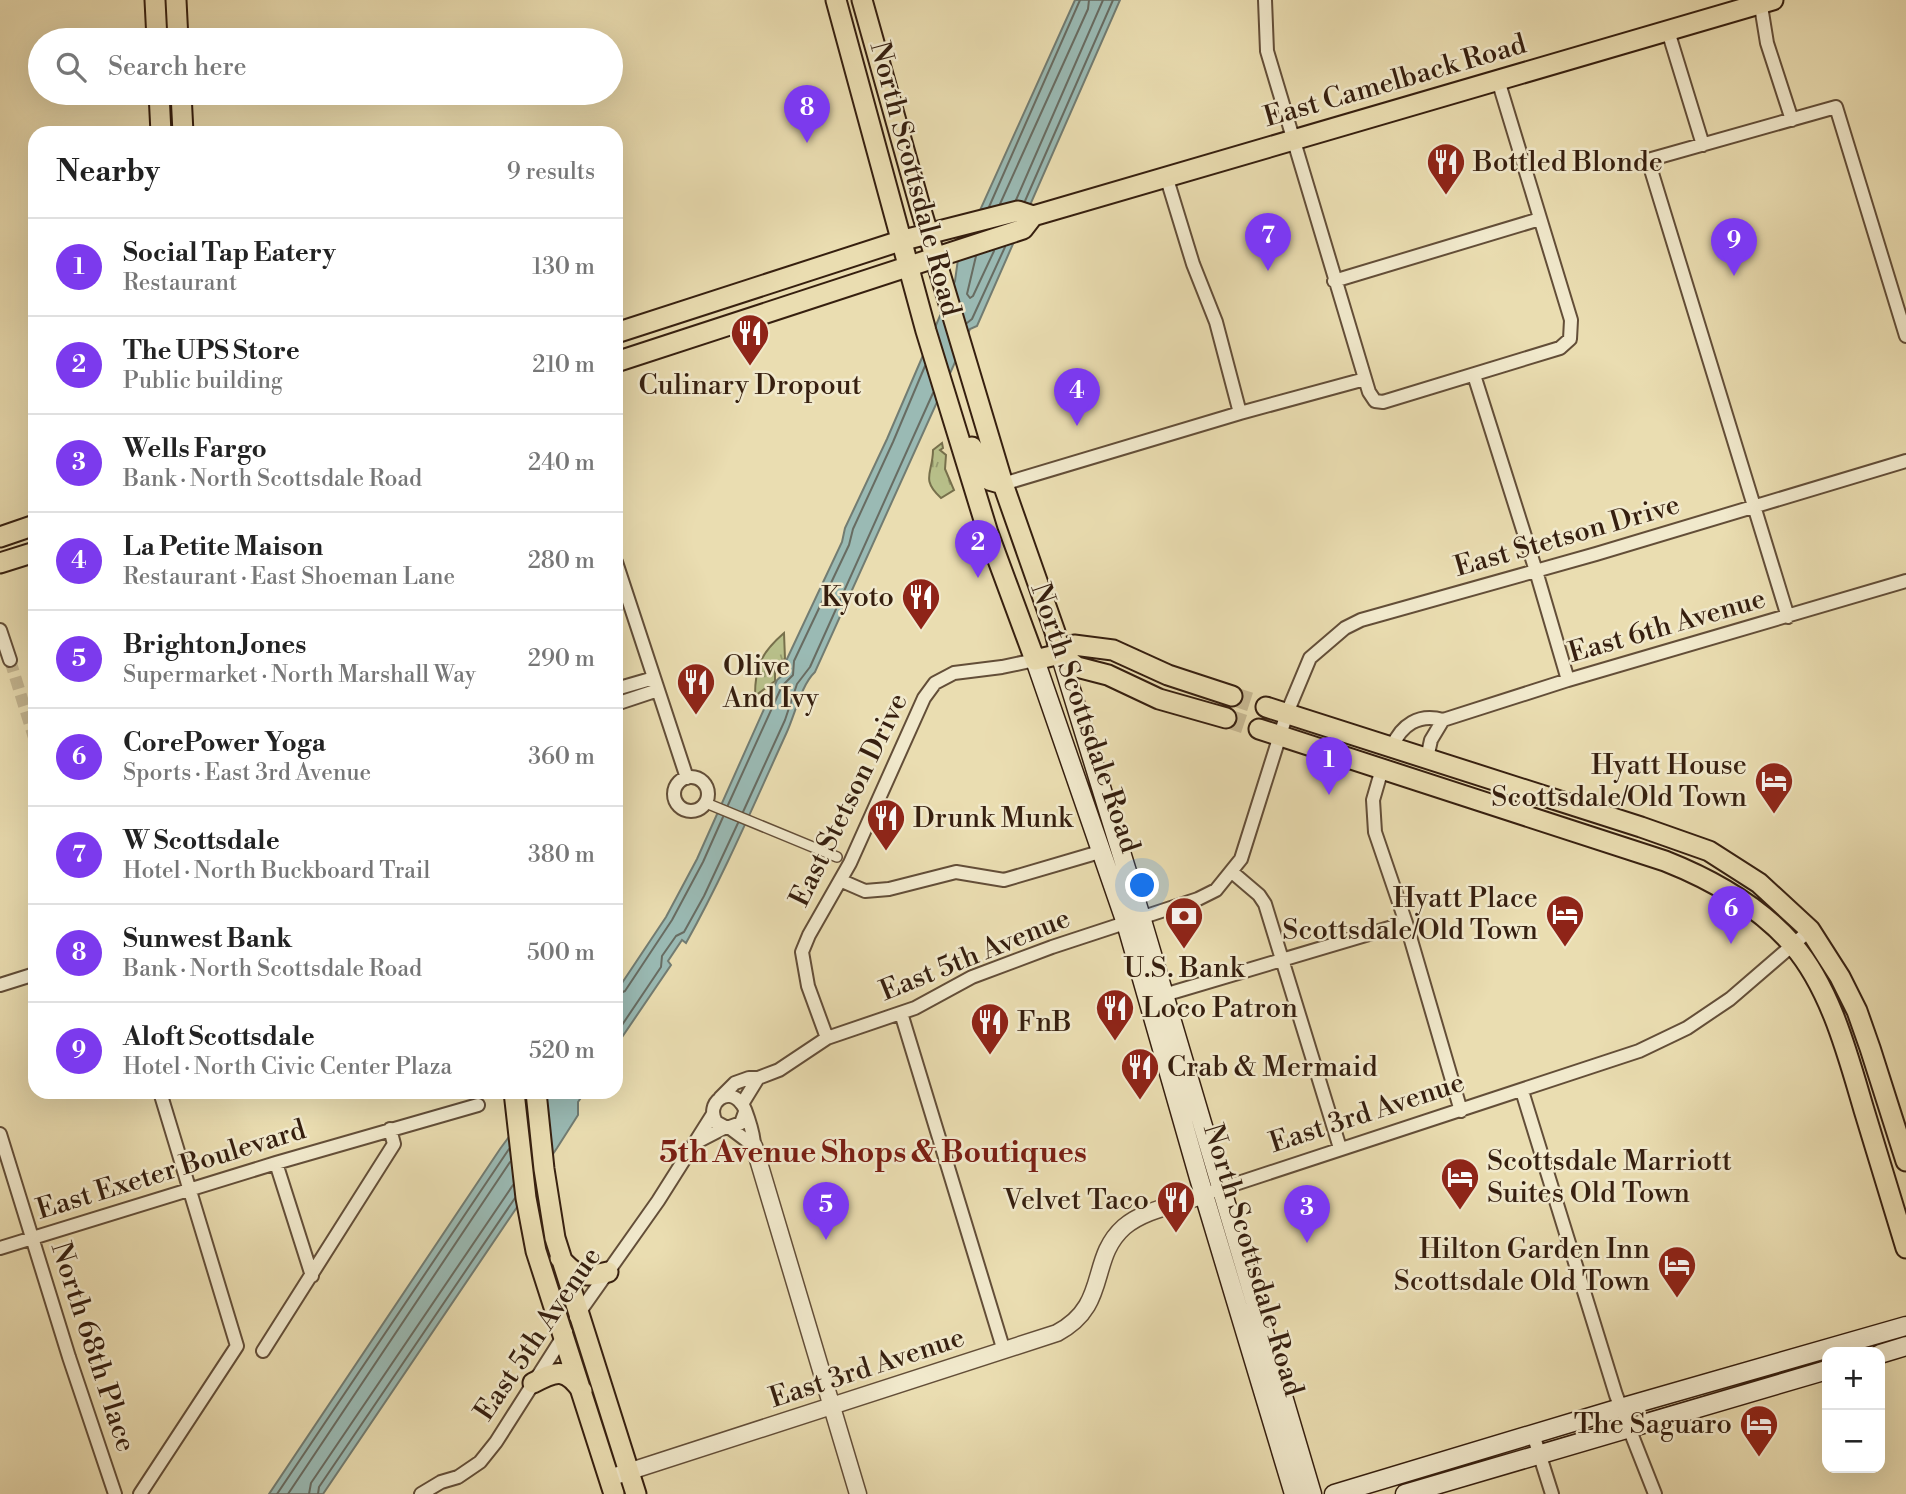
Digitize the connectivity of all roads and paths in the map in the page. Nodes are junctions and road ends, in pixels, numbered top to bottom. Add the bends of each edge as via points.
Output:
1 (155, 0) edge
2 (176, 0) edge
3 (836, 0) edge
4 (862, 0) edge
5 (1265, 0) edge
6 (1765, 1) edge
7 (156, 28) edge
8 (177, 28) edge
9 (1668, 31) junction
10 (1498, 80) junction
11 (160, 105) edge
12 (182, 105) edge
13 (1792, 120) junction
14 (161, 126) edge
15 (183, 126) edge
16 (1293, 140) junction
17 (1703, 145) junction
18 (1167, 179) junction
19 (1033, 216) junction
20 (1541, 219) junction
21 (936, 232) junction
22 (900, 242) junction
23 (942, 255) junction
24 (907, 266) junction
25 (1334, 281) junction
26 (623, 331) edge
27 (1906, 336) edge
28 (623, 360) edge
29 (1474, 375) junction
30 (1365, 379) junction
31 (1240, 413) junction
32 (951, 414) junction
33 (1906, 461) edge
34 (1003, 484) junction
35 (1753, 506) junction
36 (28, 527) edge
37 (0, 537) edge
38 (28, 554) edge
39 (0, 563) edge
40 (1536, 571) junction
41 (1906, 581) edge
42 (623, 583) edge
43 (1788, 617) junction
44 (0, 630) edge
45 (1060, 654) junction
46 (10, 660) tunnel mouth
47 (1035, 660) junction
48 (1568, 680) junction
49 (656, 684) junction
50 (623, 688) edge
51 (1233, 696) tunnel mouth
52 (623, 700) edge
53 (1266, 707) tunnel mouth
54 (1287, 713) junction
55 (1226, 718) tunnel mouth
56 (1443, 720) junction
57 (1259, 729) tunnel mouth
58 (1280, 736) junction
59 (1392, 747) junction
60 (1427, 758) junction
61 (1382, 769) junction
62 (687, 778) junction
63 (710, 805) junction
64 (1103, 851) junction
65 (837, 857) dead end
66 (1233, 872) junction
67 (842, 881) junction
68 (1134, 920) junction
69 (1406, 923) junction
70 (1810, 930) junction
71 (1793, 945) junction
72 (1283, 960) junction
73 (28, 976) edge
74 (0, 985) edge
75 (1164, 995) junction
76 (901, 1013) junction
77 (827, 1038) junction
78 (1851, 1068) junction
79 (758, 1078) junction
80 (1522, 1091) junction
81 (720, 1098) junction
82 (162, 1099) edge
83 (515, 1099) edge
84 (537, 1099) edge
85 (478, 1105) dead end
86 (743, 1108) junction
87 (1461, 1111) junction
88 (713, 1114) junction
89 (1895, 1125) junction
90 (727, 1128) junction
91 (390, 1129) junction
92 (0, 1134) edge
93 (697, 1142) junction
94 (754, 1146) junction
95 (1340, 1148) junction
96 (1906, 1161) edge
97 (276, 1163) junction
98 (189, 1190) junction
99 (1212, 1192) junction
100 (33, 1238) junction
101 (0, 1248) edge
102 (1906, 1248) edge
103 (560, 1258) junction
104 (608, 1272) junction
105 (312, 1276) junction
106 (579, 1314) junction
107 (1906, 1326) edge
108 (564, 1335) junction
109 (1906, 1346) edge
110 (263, 1350) dead end
111 (1004, 1351) junction
112 (1885, 1352) edge
113 (1822, 1371) edge
114 (533, 1382) junction
115 (583, 1392) junction
116 (833, 1407) junction
117 (1620, 1408) junction
118 (1630, 1428) junction
119 (1533, 1434) junction
120 (1539, 1455) junction
121 (630, 1471) junction
122 (612, 1486) edge
123 (115, 1494) edge
124 (139, 1494) edge
125 (421, 1494) edge
126 (636, 1494) edge
127 (858, 1494) edge
128 (1294, 1494) edge
129 (1312, 1494) edge
130 (1334, 1494) edge
131 (1405, 1494) edge
132 (1552, 1494) edge
133 (1655, 1494) edge

1 - 7 main road
2 - 8 main road
3 - 22 main road, North Scottsdale Road
4 - 21 main road, North Scottsdale Road
5 - 16 street via 1267,51
6 - 9 main road, East Camelback Road
6 - 13 street via 1767,43
9 - 10 main road, East Camelback Road
9 - 17 street
10 - 16 main road, East Camelback Road
10 - 20 street
11 - 14 main road
12 - 15 main road
13 - 17 street
13 - 27 street via 1836,107
16 - 18 main road, East Camelback Road
16 - 25 street
17 - 35 street via 1648,160
18 - 19 main road, East Camelback Road
18 - 31 street via 1216,322
19 - 21 main road, East Camelback Road via 1018,211
19 - 23 main road, East Camelback Road via 1023,229
20 - 25 street
20 - 29 street via 1571,320 1570,339 1560,348
21 - 22 main road, East Camelback Road
21 - 23 main road, North Scottsdale Road
22 - 24 main road, North Scottsdale Road
22 - 26 main road, East Camelback Road
23 - 24 main road, East Camelback Road
23 - 34 main road, North Scottsdale Road via 946,293
24 - 28 main road, East Camelback Road
24 - 32 main road, North Scottsdale Road
25 - 30 street
29 - 30 street via 1383,402 1375,401
29 - 40 street
30 - 31 street
31 - 34 street
32 - 34 main road via 985,475
32 - 47 main road, North Scottsdale Road
33 - 35 street, East Stetson Drive
34 - 45 main road, North Scottsdale Road
35 - 40 street, East Stetson Drive
35 - 43 street
36 - 37 main road
38 - 39 main road
40 - 48 street
40 - 54 street, East Stetson Drive via 1345,628 1310,657
41 - 43 street, East 6th Avenue
42 - 49 street
43 - 48 street, East 6th Avenue
44 - 46 street
45 - 47 main road
45 - 51 main road via 1074,645 1113,650 1168,675
45 - 55 main road via 1077,667 1108,675 1159,699
45 - 68 main road, North Scottsdale Road
47 - 64 main road, North Scottsdale Road
47 - 67 street, East Stetson Drive via 954,673 935,683 924,698
48 - 56 street, East 6th Avenue
49 - 50 street
49 - 52 street
49 - 62 street
53 - 54 main road
54 - 58 street, East Stetson Drive
54 - 59 main road
56 - 59 street, East 6th Avenue via 1433,717 1410,724
56 - 60 street
57 - 58 main road
58 - 61 main road
58 - 66 street, East 5th Avenue
59 - 60 main road
60 - 70 main road via 1709,851 1759,883
61 - 69 street via 1373,816
61 - 71 main road via 1695,873 1750,905
62 - 63 street via 705,783
62 - 63 street via 675,790 679,806 694,811
63 - 65 street
64 - 67 street via 1004,880 956,872 865,891
64 - 68 main road, North Scottsdale Road
66 - 68 street, East 5th Avenue via 1207,896
66 - 72 street via 1265,904
67 - 77 street, East Stetson Drive via 803,953 806,977
68 - 75 main road, North Scottsdale Road
68 - 76 street, East 5th Avenue via 972,977
68 - 99 main road, North Scottsdale Road
69 - 72 street
69 - 87 street
70 - 71 street, East 3rd Avenue
70 - 89 main road via 1857,1012
71 - 78 main road via 1837,1023
71 - 80 street, East 3rd Avenue via 1730,999 1687,1028 1623,1058
72 - 75 street
72 - 95 street
73 - 74 street
75 - 99 main road, North Scottsdale Road
76 - 77 street, East 5th Avenue
76 - 111 street
77 - 79 street, East 5th Avenue via 787,1066
78 - 89 main road via 1864,1078 1882,1120
78 - 102 main road
79 - 81 street, East 5th Avenue via 735,1083
79 - 86 street
80 - 87 street, East 3rd Avenue
80 - 117 street
81 - 86 street via 733,1097
81 - 88 street
82 - 98 street
83 - 108 main road via 536,1251
84 - 103 main road
85 - 91 street, East Exeter Boulevard
86 - 90 street via 741,1123
86 - 94 street
87 - 95 street, East 3rd Avenue
88 - 90 street via 716,1122
88 - 93 street, East 5th Avenue
89 - 96 main road
90 - 93 street, East 5th Avenue
90 - 94 street
91 - 97 street, East Exeter Boulevard
91 - 105 street via 394,1144
92 - 100 street, North 68th Place
93 - 104 street, East 5th Avenue
94 - 116 street
95 - 99 street, East 3rd Avenue
97 - 98 street, East Exeter Boulevard
97 - 105 street
98 - 100 street, East Exeter Boulevard
98 - 124 street via 237,1346
99 - 111 street, East 3rd Avenue via 1130,1223 1111,1244 1081,1315 1057,1333
99 - 128 main road, North Scottsdale Road
99 - 129 main road, North Scottsdale Road
100 - 101 street, East Exeter Boulevard
100 - 123 street, North 68th Place
103 - 104 main road via 583,1276
103 - 106 main road
104 - 106 street, East 5th Avenue
105 - 110 street
106 - 108 street, East 5th Avenue
106 - 121 main road
107 - 117 main road
108 - 114 street, East 5th Avenue
108 - 115 main road
109 - 112 main road
111 - 116 street, East 3rd Avenue
113 - 118 main road
114 - 115 main road via 549,1374 564,1374
114 - 125 street, East 5th Avenue via 480,1462
115 - 122 main road
116 - 121 street, East 3rd Avenue
116 - 127 street
117 - 118 street
117 - 119 main road
118 - 120 main road
118 - 133 street
119 - 120 street
119 - 130 main road
120 - 131 main road
120 - 132 street
121 - 122 street, East 3rd Avenue
121 - 126 main road

